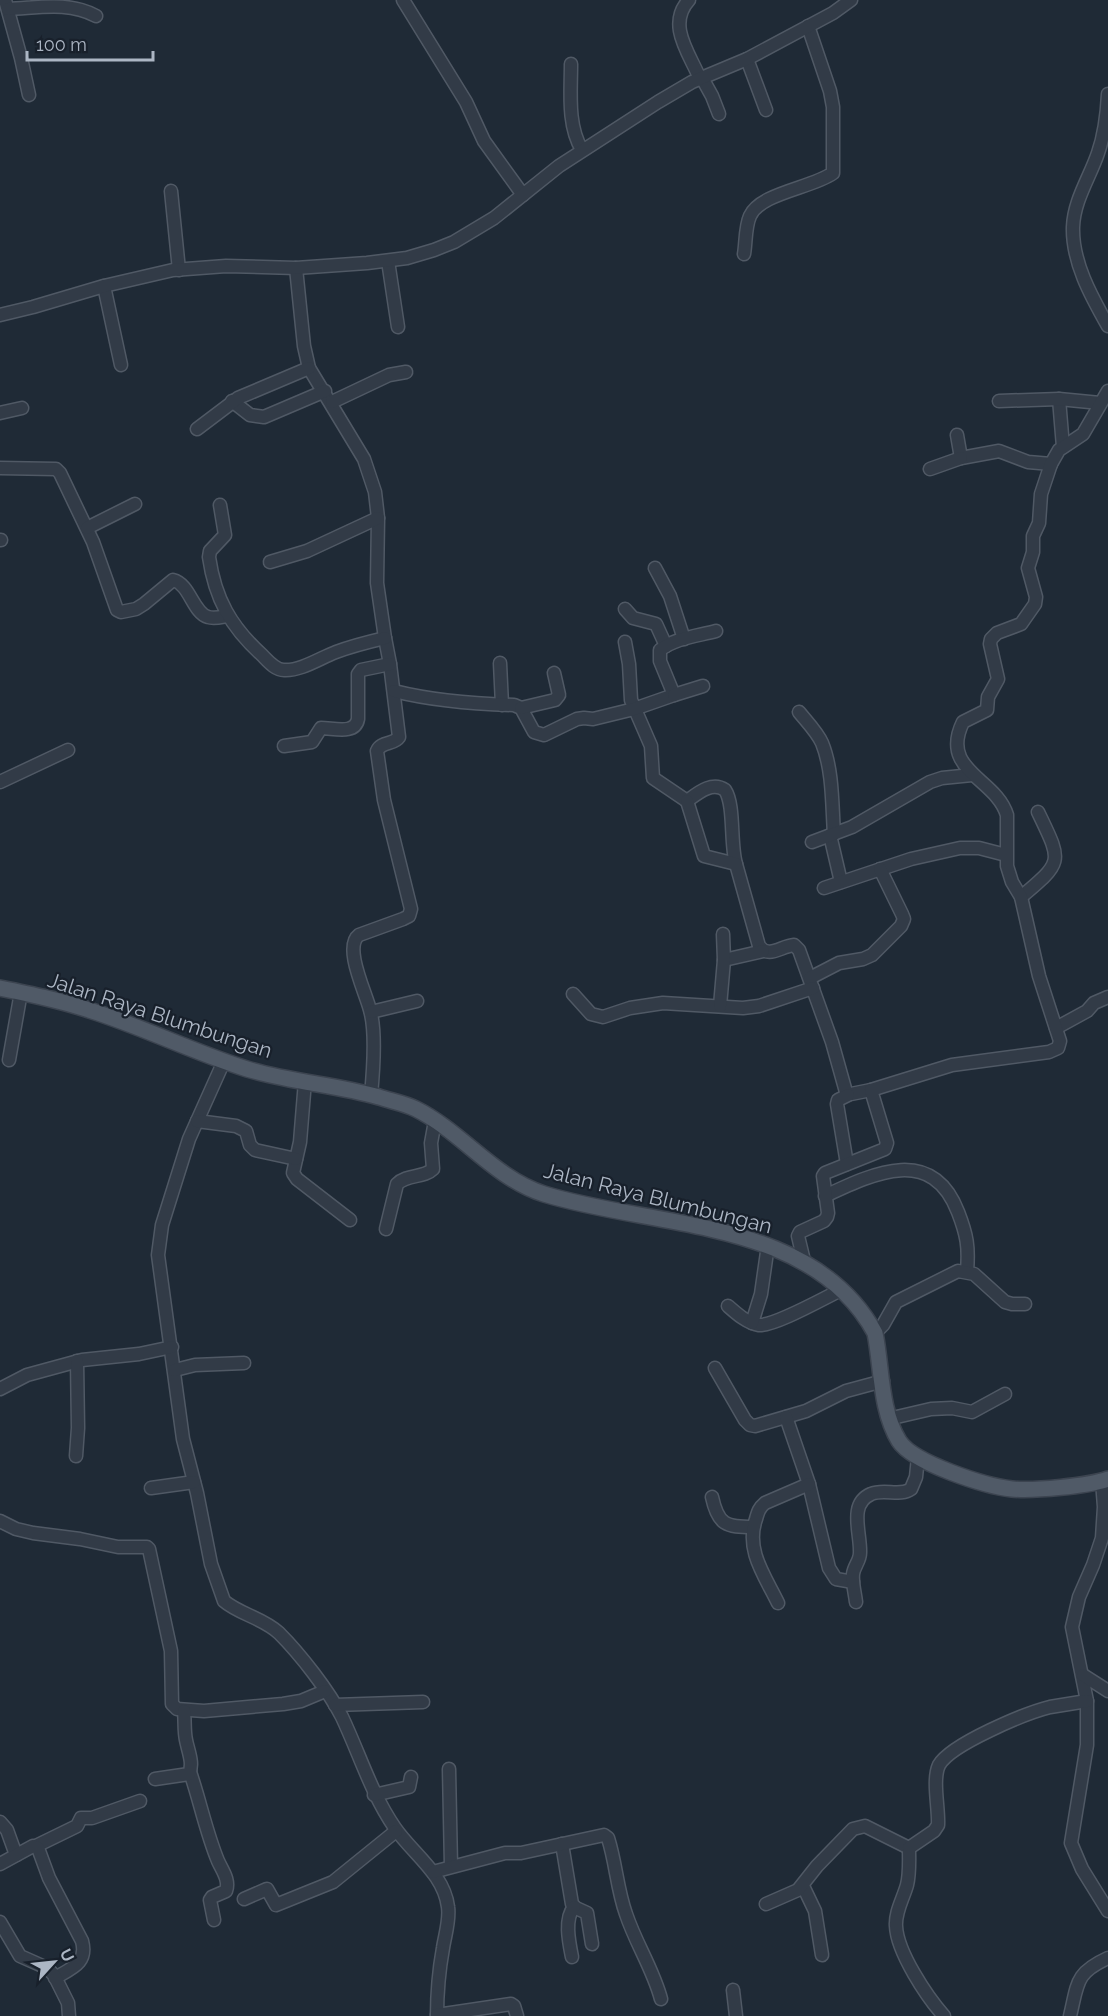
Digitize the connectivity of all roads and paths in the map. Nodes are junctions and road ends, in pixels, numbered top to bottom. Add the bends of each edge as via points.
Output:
1 (403, 0) edge
2 (689, 0) edge
3 (851, 0) edge
4 (5, 3) edge
5 (96, 16) dead end
6 (808, 26) junction
7 (747, 59) junction
8 (571, 64) dead end
9 (701, 78) junction
10 (29, 94) dead end
11 (1108, 94) edge
12 (766, 110) dead end
13 (718, 114) dead end
14 (582, 150) junction
15 (171, 191) dead end
16 (523, 195) junction
17 (744, 254) dead end
18 (388, 261) junction
19 (296, 268) junction
20 (179, 270) junction
21 (104, 286) junction
22 (0, 315) edge
23 (1108, 326) edge
24 (398, 327) dead end
25 (122, 365) dead end
26 (309, 368) junction
27 (406, 372) dead end
28 (1108, 391) edge
29 (328, 397) junction
30 (1059, 399) junction
31 (232, 401) junction
32 (999, 401) dead end
33 (1100, 403) junction
34 (22, 408) dead end
35 (0, 413) edge
36 (197, 429) dead end
37 (957, 435) dead end
38 (1063, 447) junction
39 (961, 458) junction
40 (1051, 464) junction
41 (0, 468) edge
42 (930, 469) dead end
43 (135, 504) dead end
44 (220, 506) dead end
45 (378, 518) junction
46 (87, 528) junction
47 (270, 562) dead end
48 (655, 568) dead end
49 (625, 609) dead end
50 (227, 616) junction
51 (716, 631) dead end
52 (384, 638) junction
53 (684, 639) junction
54 (625, 642) dead end
55 (666, 646) junction
56 (500, 663) dead end
57 (390, 664) junction
58 (554, 673) dead end
59 (703, 686) dead end
60 (394, 691) junction
61 (674, 695) junction
62 (502, 705) junction
63 (521, 708) junction
64 (634, 709) junction
65 (799, 712) dead end
66 (284, 746) dead end
67 (68, 750) dead end
68 (972, 775) junction
69 (0, 782) edge
70 (687, 801) junction
71 (1038, 812) dead end
72 (832, 835) junction
73 (812, 842) dead end
74 (1006, 855) junction
75 (736, 864) junction
76 (880, 869) junction
77 (841, 882) junction
78 (824, 888) dead end
79 (1021, 897) junction
80 (723, 934) dead end
81 (763, 951) junction
82 (724, 960) junction
83 (811, 983) junction
84 (0, 988) edge
85 (21, 992) junction
86 (573, 994) dead end
87 (1108, 997) edge
88 (417, 1001) dead end
89 (720, 1006) junction
90 (371, 1012) junction
91 (1056, 1028) junction
92 (9, 1060) dead end
93 (224, 1061) junction
94 (305, 1081) junction
95 (871, 1090) junction
96 (371, 1095) junction
97 (848, 1095) junction
98 (197, 1121) junction
99 (435, 1121) junction
100 (296, 1159) junction
101 (847, 1164) junction
102 (825, 1196) junction
103 (350, 1220) dead end
104 (386, 1229) dead end
105 (768, 1245) junction
106 (804, 1261) junction
107 (967, 1271) junction
108 (841, 1290) junction
109 (1025, 1304) dead end
110 (728, 1306) dead end
111 (752, 1323) junction
112 (875, 1333) junction
113 (172, 1347) junction
114 (77, 1361) junction
115 (244, 1363) dead end
116 (715, 1368) dead end
117 (175, 1370) junction
118 (883, 1381) junction
119 (0, 1389) edge
120 (1005, 1394) dead end
121 (786, 1417) junction
122 (888, 1419) junction
123 (76, 1456) dead end
124 (918, 1457) junction
125 (1105, 1480) edge
126 (194, 1482) junction
127 (809, 1484) junction
128 (151, 1488) dead end
129 (712, 1497) dead end
130 (0, 1521) edge
131 (753, 1527) junction
132 (853, 1582) junction
133 (856, 1602) dead end
134 (778, 1603) dead end
135 (1083, 1675) junction
136 (325, 1691) junction
137 (1108, 1691) edge
138 (1087, 1701) junction
139 (423, 1702) dead end
140 (335, 1705) junction
141 (184, 1711) junction
142 (449, 1769) dead end
143 (190, 1772) junction
144 (411, 1777) dead end
145 (155, 1779) dead end
146 (375, 1795) junction
147 (140, 1801) dead end
148 (0, 1822) edge
149 (396, 1831) junction
150 (562, 1844) junction
151 (36, 1846) junction
152 (909, 1848) junction
153 (16, 1856) junction
154 (0, 1864) edge
155 (451, 1866) junction
156 (433, 1872) junction
157 (803, 1886) junction
158 (244, 1899) dead end
159 (765, 1904) dead end
160 (574, 1907) junction
161 (1108, 1911) edge
162 (214, 1920) dead end
163 (0, 1922) edge
164 (592, 1944) dead end
165 (822, 1955) dead end
166 (572, 1957) dead end
167 (1108, 1958) edge
168 (55, 1978) junction
169 (733, 1990) dead end
170 (661, 1999) dead end
171 (69, 2016) edge
172 (437, 2016) edge
173 (517, 2016) edge
174 (736, 2016) edge
175 (944, 2016) edge
176 (1070, 2016) edge

1 - 16 street via 466,102 484,141
2 - 9 street via 680,12 681,35
3 - 6 street
4 - 5 street via 67,6
4 - 10 street
6 - 7 street
6 - 17 street via 831,91 834,171 816,182 772,197 752,213
7 - 9 street
7 - 12 street
8 - 14 street via 571,108
9 - 13 street
9 - 14 street
11 - 23 street via 1104,131 1073,228 1084,281
14 - 16 street
15 - 20 street
16 - 18 street via 454,242 421,255
18 - 19 street
18 - 24 street
19 - 20 street via 226,266
19 - 26 street
20 - 21 street
21 - 22 street
21 - 25 street
26 - 29 street
26 - 31 street
27 - 29 street
28 - 33 street
29 - 31 street via 264,417 250,415
29 - 45 street via 364,459
30 - 32 street
30 - 33 street
30 - 38 street
31 - 36 street
33 - 38 street via 1083,434
34 - 35 street
37 - 39 street
38 - 40 street
39 - 40 street via 999,451 1028,462
39 - 42 street
40 - 68 street via 1041,494 1040,519 1028,568 1035,604 1021,624 997,633 992,639 997,683 990,693 987,710 962,724 959,754
41 - 46 street via 56,469
43 - 46 street
44 - 50 street via 225,535 209,557
45 - 47 street via 307,551
45 - 52 street via 377,583
46 - 50 street via 117,610 136,609 176,580 203,615
48 - 53 street via 670,596
49 - 55 street via 633,618 656,624
50 - 52 street via 274,667 285,670
51 - 53 street
52 - 57 street
53 - 55 street
54 - 64 street
55 - 61 street via 659,655
56 - 62 street
57 - 60 street
57 - 66 street via 365,668 358,674 357,725 349,729 321,728 312,742
58 - 63 street via 557,698
59 - 61 street
60 - 62 street
60 - 90 street via 399,737 379,747 378,759 411,909 403,920 354,938 357,968
61 - 64 street
62 - 63 street
63 - 64 street via 534,732 544,735 577,719
64 - 70 street via 651,746 651,774
65 - 72 street via 822,742 826,756
67 - 69 street
68 - 72 street via 930,782
68 - 74 street via 1005,808
70 - 75 street via 704,856
70 - 75 street via 708,787 725,790
71 - 79 street via 1053,844 1054,866
72 - 73 street
72 - 77 street
74 - 76 street via 960,848
74 - 79 street via 1012,882
75 - 81 street
76 - 77 street
76 - 83 street via 904,919 902,926 872,956 839,963
77 - 78 street
79 - 91 street via 1041,985
80 - 82 street
81 - 82 street
81 - 83 street via 769,953 794,945
82 - 89 street
83 - 89 street via 759,1006
83 - 97 street
84 - 85 main road, Jalan Raya Blumbungan
85 - 92 street
85 - 93 main road, Jalan Raya Blumbungan via 90,1010
86 - 89 street via 591,1014 603,1017 655,1003
87 - 91 street
88 - 90 street
90 - 96 street
91 - 95 street via 1060,1041 1054,1050 952,1065
93 - 94 main road, Jalan Raya Blumbungan
93 - 98 street
94 - 96 main road, Jalan Raya Blumbungan
94 - 100 street
95 - 97 street
95 - 101 street via 887,1143 885,1149
96 - 99 main road, Jalan Raya Blumbungan via 414,1108
97 - 101 street via 837,1104
98 - 100 street via 236,1125 246,1131 255,1150
98 - 113 street via 166,1210 158,1255
99 - 104 street via 431,1143 433,1169 397,1184
99 - 105 main road, Jalan Raya Blumbungan via 513,1180 544,1193
100 - 103 street via 293,1173 297,1179
101 - 102 street via 825,1173
102 - 106 street via 827,1217 798,1236
102 - 107 street via 853,1183 902,1170 927,1173 938,1180 955,1203 967,1237
105 - 106 main road, Jalan Raya Blumbungan
105 - 111 street
106 - 108 main road, Jalan Raya Blumbungan
107 - 109 street via 1005,1302
107 - 112 street via 944,1277 896,1302
108 - 111 street via 776,1321
108 - 112 main road, Jalan Raya Blumbungan
110 - 111 street
112 - 118 main road, Jalan Raya Blumbungan
113 - 114 street
113 - 117 street
114 - 119 street via 27,1375
114 - 123 street
115 - 117 street
116 - 121 street via 750,1425
117 - 126 street via 183,1439
118 - 121 street via 846,1391
118 - 122 main road, Jalan Raya Blumbungan
120 - 122 street via 972,1412 931,1409
121 - 127 street
122 - 124 main road, Jalan Raya Blumbungan via 905,1449
124 - 125 main road, Jalan Raya Blumbungan via 971,1479 1011,1489
124 - 132 street via 911,1489 876,1492 862,1499 858,1506 860,1557
125 - 135 street via 1102,1538 1072,1627
126 - 128 street
126 - 136 street via 211,1564 224,1601 277,1631
127 - 131 street via 765,1503 759,1508
127 - 132 street via 828,1568 836,1578
129 - 131 street via 724,1524
130 - 141 street via 33,1533 118,1547 147,1547 171,1651 172,1704
131 - 134 street via 757,1560
132 - 133 street
135 - 137 street
135 - 138 street
136 - 140 street
136 - 141 street via 283,1704
138 - 152 street via 1029,1714 946,1756 936,1774 938,1825
138 - 161 street via 1087,1745 1071,1844
139 - 140 street
140 - 146 street
141 - 143 street
142 - 155 street
143 - 145 street
143 - 162 street via 227,1883 226,1891 210,1900
144 - 146 street via 404,1790
146 - 149 street
147 - 151 street via 92,1818 81,1818 76,1826
148 - 153 street
149 - 156 street
149 - 158 street via 333,1882 276,1905 267,1889
150 - 155 street
150 - 160 street
150 - 170 street via 604,1835 608,1838 625,1912
151 - 153 street
151 - 168 street via 85,1952 75,1965
152 - 157 street via 865,1826 853,1829
152 - 175 street via 909,1876 896,1925 898,1940 930,2000
153 - 154 street
155 - 156 street
156 - 172 street via 448,1906
157 - 159 street
157 - 165 street via 815,1911
160 - 164 street via 587,1912
160 - 166 street via 569,1923
163 - 168 street via 20,1956 47,1968
167 - 176 street via 1081,1975
168 - 171 street via 68,2003
169 - 174 street
172 - 173 street via 511,2004

